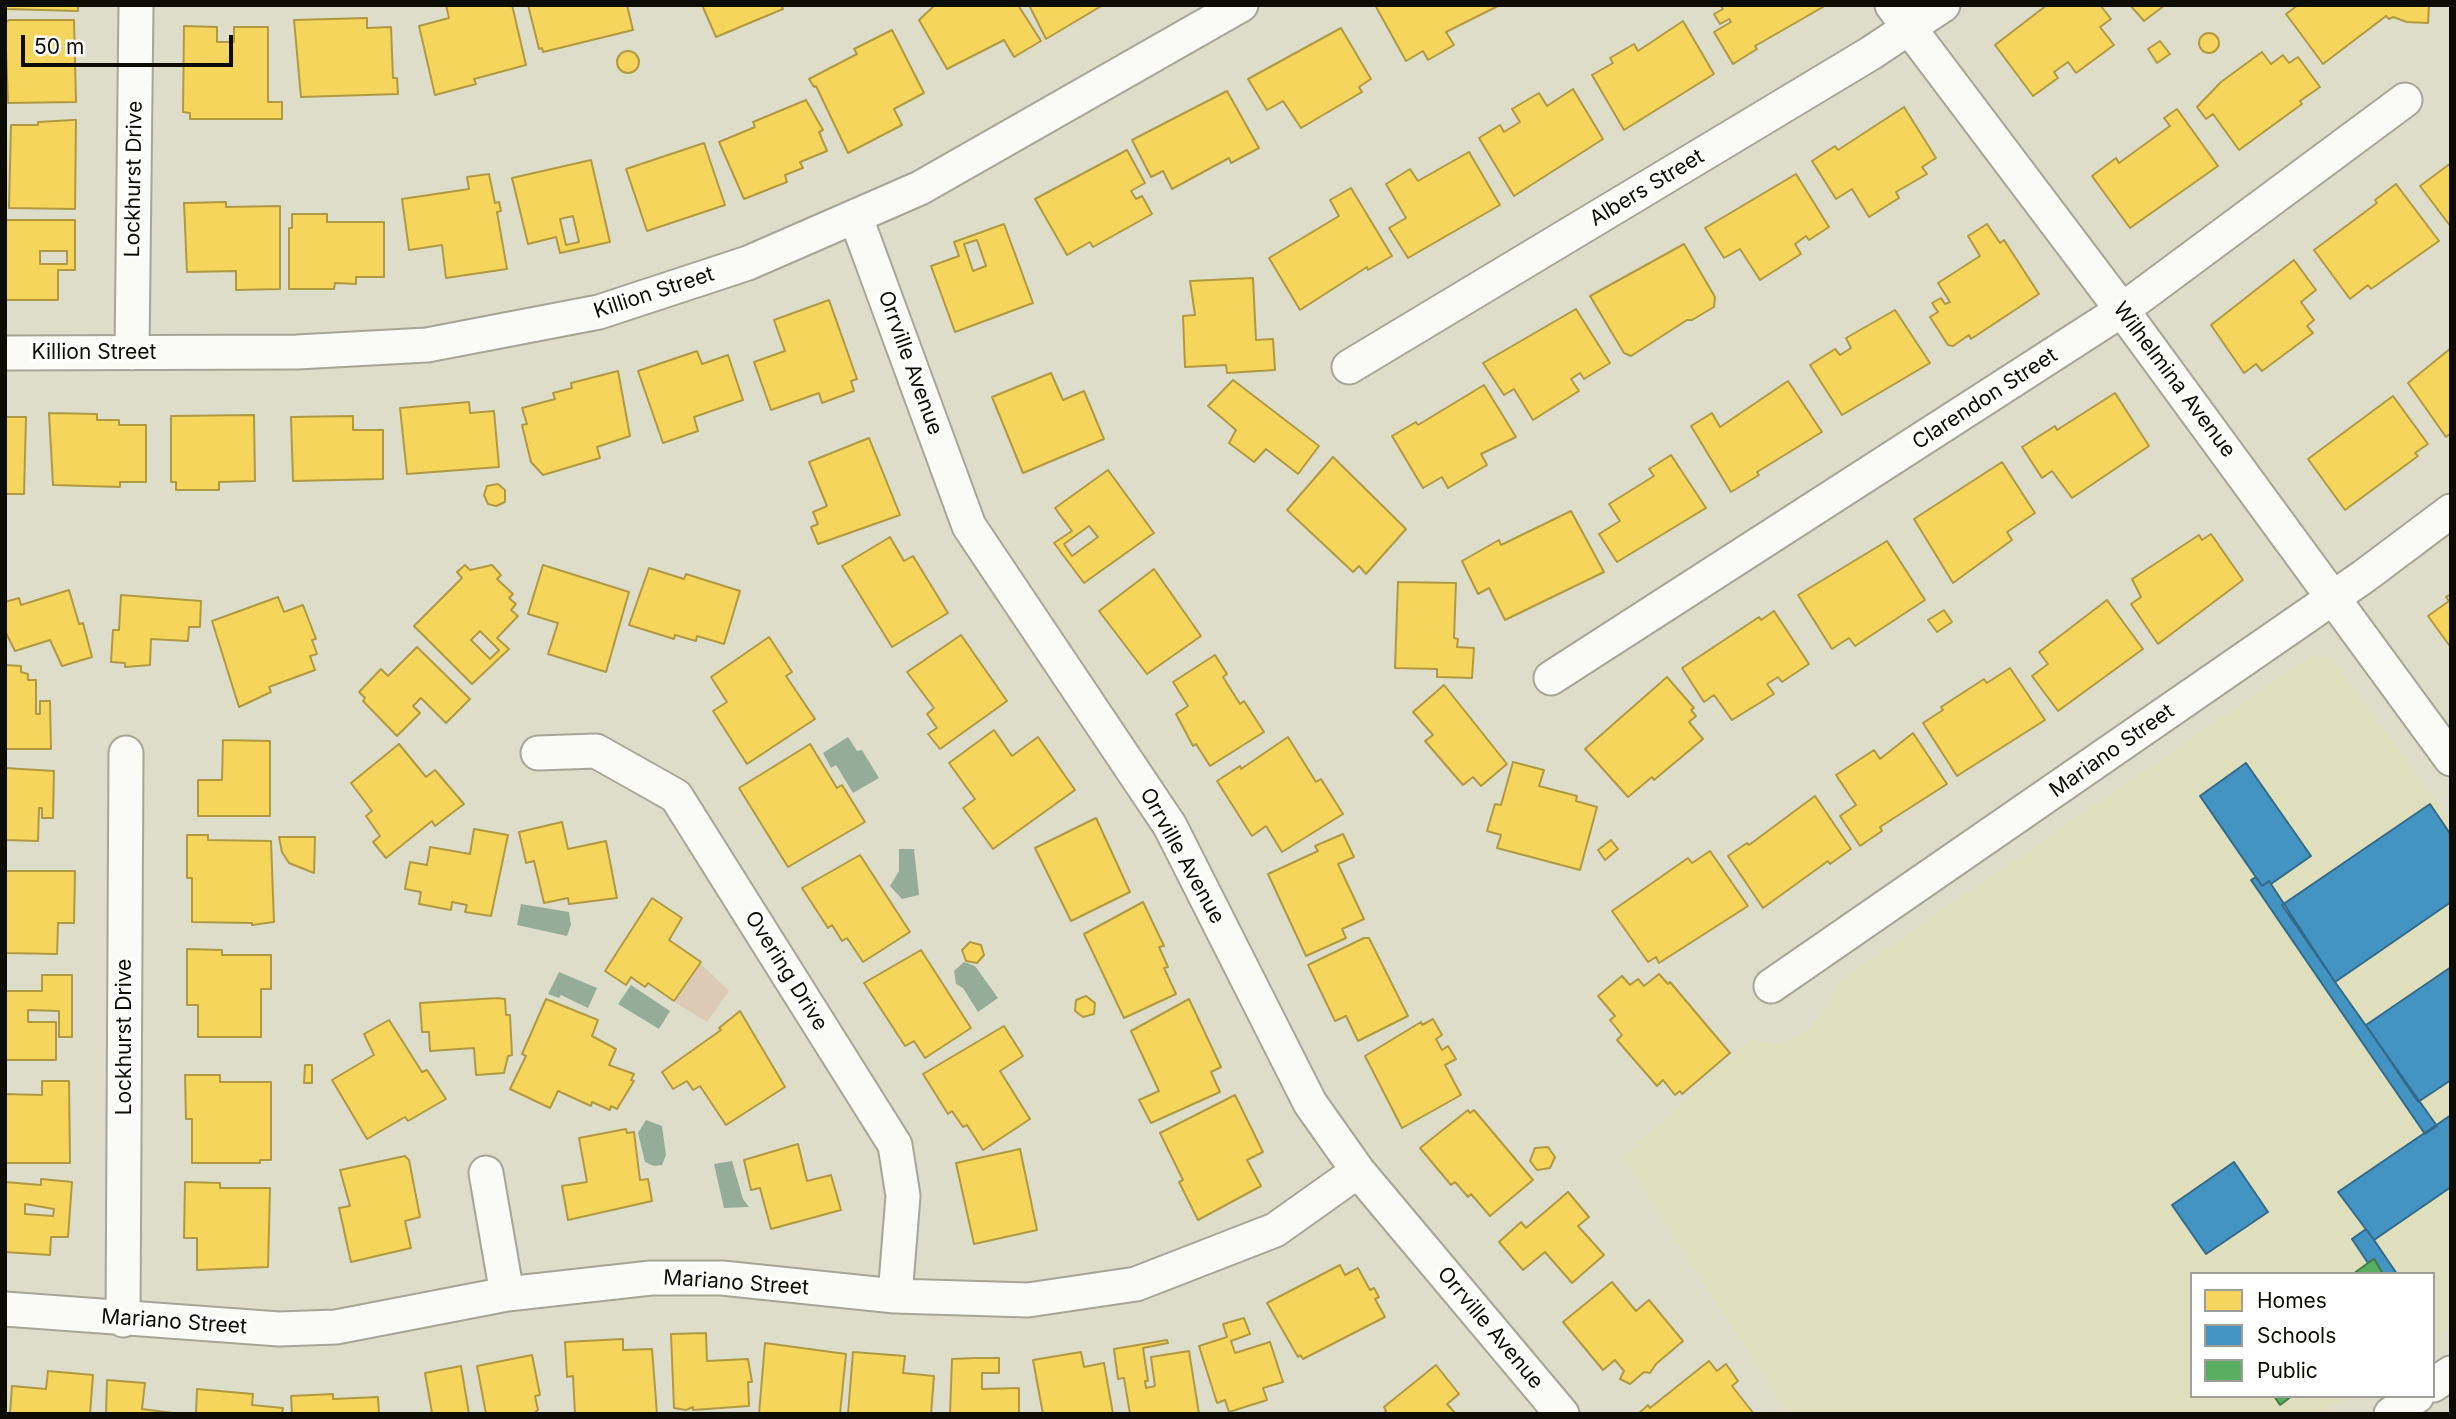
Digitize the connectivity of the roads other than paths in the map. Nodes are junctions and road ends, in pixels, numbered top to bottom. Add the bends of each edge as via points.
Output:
1 (136, 5) edge
2 (1241, 5) edge
3 (1943, 5) edge
4 (1901, 17) edge
5 (2405, 100) dead end
6 (856, 218) junction
7 (2122, 310) junction
8 (5, 353) edge
9 (132, 353) junction
10 (1349, 367) dead end
11 (2451, 511) edge
12 (2334, 597) junction
13 (1552, 678) dead end
14 (126, 753) dead end
15 (538, 753) dead end
16 (2451, 759) edge
17 (1771, 986) dead end
18 (1358, 1171) junction
19 (486, 1173) dead end
20 (507, 1294) junction
21 (895, 1296) junction
22 (5, 1309) edge
23 (124, 1320) junction
24 (2451, 1373) edge
25 (2435, 1384) edge
26 (2414, 1398) edge
27 (1563, 1414) edge
28 (2392, 1414) edge

1 - 9 street, Lockhurst Drive
2 - 6 street, Killion Street via 920,188
3 - 4 street, Albers Street
4 - 7 street, Wilhelmina Avenue
4 - 10 street, Albers Street
5 - 7 street, Clarendon Street
6 - 9 street, Killion Street via 747,263 599,312 426,345
6 - 18 street, Orrville Avenue via 969,526 1170,825 1310,1103
7 - 12 street, Wilhelmina Avenue
7 - 13 street, Clarendon Street
8 - 9 street, Killion Street
11 - 12 street, Mariano Street
12 - 16 street, Wilhelmina Avenue
12 - 17 street, Mariano Street
14 - 23 street, Lockhurst Drive
15 - 21 street, Overing Drive via 596,751 676,796 895,1145 902,1196
18 - 21 street, Mariano Street via 1275,1230 1136,1284 1028,1300
18 - 27 street, Orrville Avenue
19 - 20 street
20 - 21 street, Mariano Street via 674,1278 722,1278
20 - 23 street, Mariano Street via 336,1327 279,1329
22 - 23 street, Mariano Street
24 - 25 street
26 - 28 street

